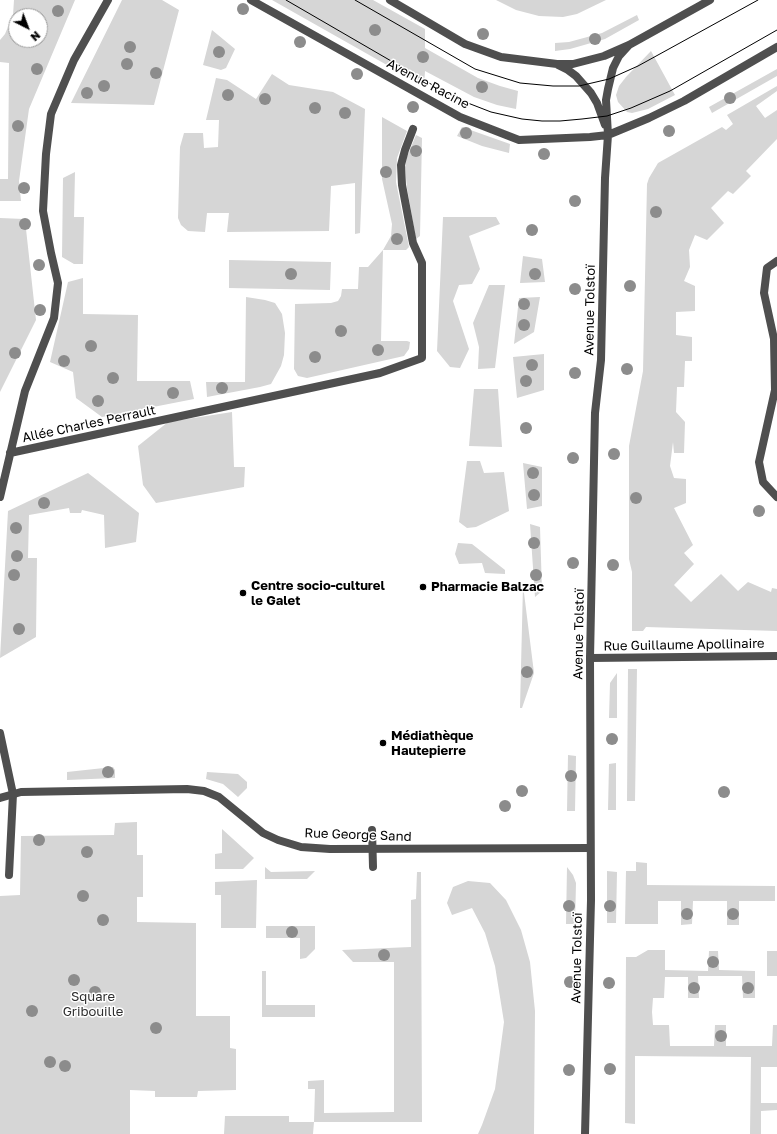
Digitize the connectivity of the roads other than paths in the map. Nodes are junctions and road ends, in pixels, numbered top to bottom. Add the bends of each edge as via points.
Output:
1 (108, 0) edge
2 (251, 0) edge
3 (390, 0) edge
4 (710, 0) edge
5 (629, 45) junction
6 (777, 47) edge
7 (556, 64) junction
8 (413, 129) dead end
9 (608, 135) junction
10 (777, 261) edge
11 (10, 453) junction
12 (0, 497) edge
13 (777, 497) edge
14 (777, 656) edge
15 (590, 658) junction
16 (0, 733) edge
17 (13, 794) junction
18 (0, 798) edge
19 (372, 830) dead end
20 (590, 848) junction
21 (374, 849) junction
22 (373, 867) dead end
23 (9, 876) dead end
24 (585, 1134) edge

1 - 11 street, Allée Charles Perrault via 74,60 51,114 43,211 58,283 54,318 25,391
2 - 9 street, Avenue Racine via 460,117 520,140
3 - 7 street via 465,44 501,57
4 - 5 street
5 - 7 street via 588,61
5 - 9 street via 612,68 606,100
6 - 9 street, Avenue Racine via 684,101
7 - 9 street via 576,76 591,93
8 - 11 street, Allée Charles Perrault via 401,165 402,185 413,243 422,263 422,358 380,373
9 - 15 street, Avenue Tolstoï via 601,360 595,413
10 - 13 street via 768,268 764,293 774,339 775,390 759,462 763,482
11 - 12 street
14 - 15 street, Rue Guillaume Apollinaire
15 - 20 street, Avenue Tolstoï
16 - 17 street
17 - 18 street, Rue George Sand
17 - 21 street, Rue George Sand via 187,789 204,791 219,796 263,833 278,840 301,847
17 - 23 street
19 - 21 street
20 - 21 street, Rue George Sand
20 - 24 street, Avenue Tolstoï
21 - 22 street

